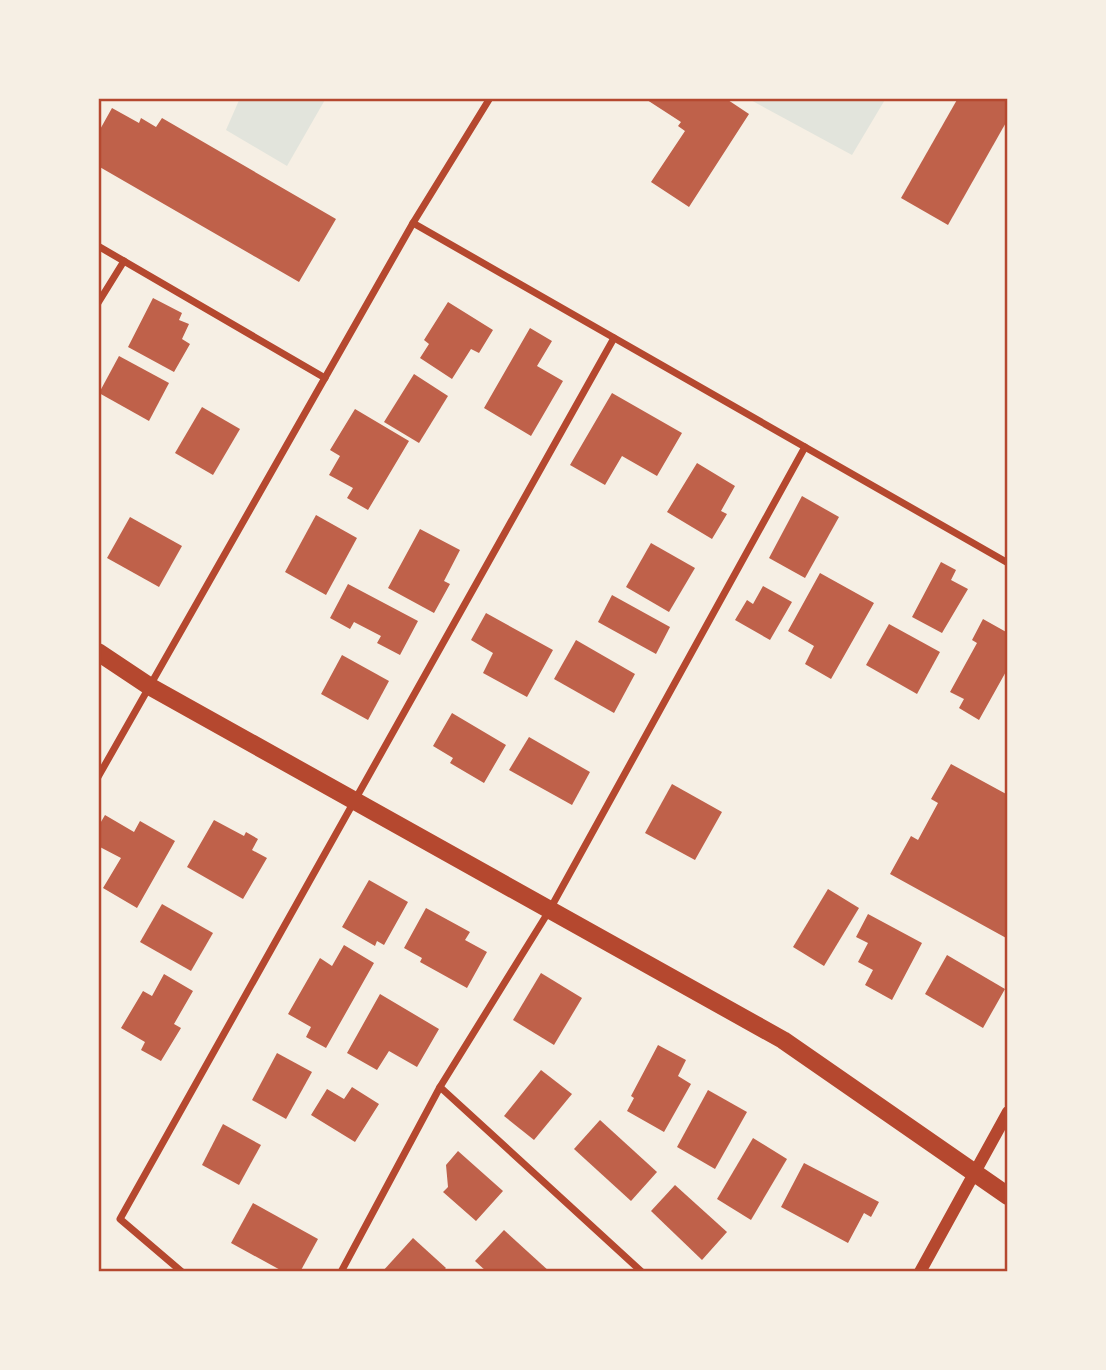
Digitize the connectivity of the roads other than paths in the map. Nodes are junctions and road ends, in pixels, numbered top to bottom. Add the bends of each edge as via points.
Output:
1 (490, 98) edge
2 (413, 223) junction
3 (98, 246) edge
4 (124, 261) junction
5 (98, 303) edge
6 (614, 338) junction
7 (325, 378) junction
8 (805, 447) junction
9 (1008, 563) edge
10 (98, 652) edge
11 (149, 686) junction
12 (98, 777) edge
13 (354, 798) junction
14 (549, 911) junction
15 (440, 1087) junction
16 (1008, 1112) edge
17 (977, 1173) junction
18 (1008, 1196) edge
19 (182, 1272) edge
20 (341, 1272) edge
21 (642, 1272) edge
22 (920, 1272) edge

1 - 2 street
2 - 6 street
2 - 7 street
3 - 4 street
4 - 5 street
4 - 7 street
6 - 8 street
6 - 13 street
7 - 11 street
8 - 9 street
8 - 14 street
10 - 11 main road
11 - 12 street
11 - 13 main road
13 - 14 main road
13 - 19 street via 120,1219
14 - 15 street
14 - 17 main road via 783,1040
15 - 20 street
15 - 21 street
16 - 17 street
17 - 18 main road
17 - 22 street

